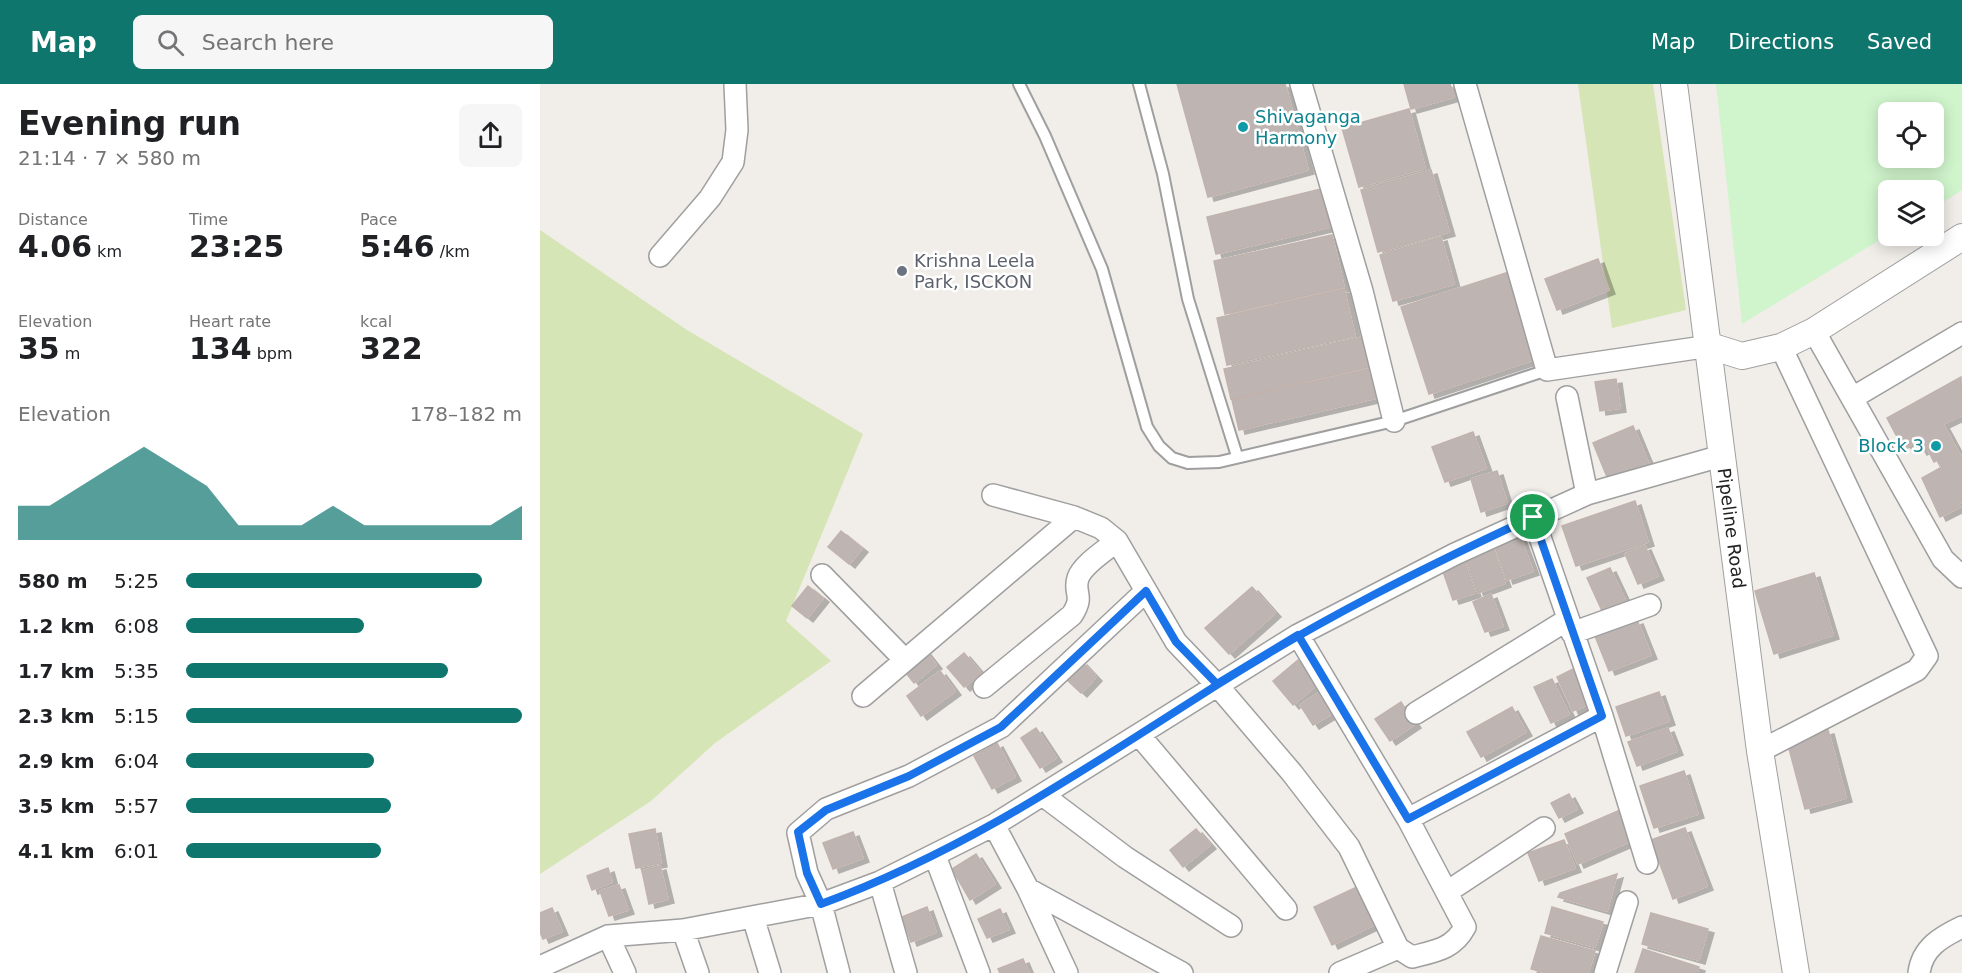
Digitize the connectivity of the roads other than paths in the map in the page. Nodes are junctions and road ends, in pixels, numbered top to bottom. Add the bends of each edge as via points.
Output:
1 (735, 84) edge
2 (1019, 84) edge
3 (1139, 84) edge
4 (1301, 84) edge
5 (1465, 84) edge
6 (1674, 84) edge
7 (1962, 237) edge
8 (660, 256) dead end
9 (1814, 331) junction
10 (1962, 333) edge
11 (1710, 346) junction
12 (1781, 347) junction
13 (1547, 370) junction
14 (1566, 397) dead end
15 (1854, 397) junction
16 (1394, 421) junction
17 (1237, 456) junction
18 (1721, 456) junction
19 (1587, 494) junction
20 (993, 495) dead end
21 (1074, 517) junction
22 (1533, 517) junction
23 (1117, 541) junction
24 (822, 575) dead end
25 (1962, 577) edge
26 (1146, 591) junction
27 (1650, 605) dead end
28 (1569, 626) junction
29 (1298, 635) junction
30 (905, 660) junction
31 (1217, 684) junction
32 (984, 687) dead end
33 (863, 696) dead end
34 (1416, 713) dead end
35 (1602, 716) junction
36 (1140, 736) junction
37 (1760, 751) junction
38 (1044, 796) junction
39 (1408, 819) junction
40 (994, 825) junction
41 (1544, 828) dead end
42 (935, 856) junction
43 (1647, 863) dead end
44 (880, 882) junction
45 (1028, 889) junction
46 (1447, 892) junction
47 (1627, 902) dead end
48 (821, 904) junction
49 (1286, 909) dead end
50 (753, 916) junction
51 (1231, 926) dead end
52 (1962, 927) edge
53 (683, 930) junction
54 (609, 936) junction
55 (1398, 948) junction
56 (540, 967) edge
57 (625, 973) edge
58 (698, 973) edge
59 (770, 973) edge
60 (839, 973) edge
61 (906, 973) edge
62 (979, 973) edge
63 (1067, 973) edge
64 (1182, 973) edge
65 (1340, 973) edge
66 (1605, 973) edge
67 (1796, 973) edge
68 (1919, 973) edge

1 - 8 street via 737,130 732,162 710,198
2 - 17 lane via 1102,269 1147,427 1172,458 1188,463 1219,462
3 - 17 lane via 1163,174 1188,299
4 - 16 street via 1362,291
5 - 13 street
6 - 11 street, Pipeline Road
7 - 9 street
9 - 12 street
9 - 15 street
10 - 15 street
11 - 12 street via 1742,356
11 - 13 street
11 - 18 street, Pipeline Road
12 - 37 street via 1927,656 1917,670
13 - 16 lane
14 - 19 street
15 - 25 street via 1943,559
16 - 17 lane
18 - 19 street
18 - 37 street, Pipeline Road
19 - 22 street
20 - 21 street
21 - 23 street via 1101,528
21 - 30 street
22 - 28 street
22 - 29 street
23 - 26 street
23 - 32 street via 1077,579 1079,604 1072,615
24 - 30 street
26 - 31 street via 1176,642
26 - 48 street via 1001,727 909,776 826,810 798,832 807,873
27 - 28 street
28 - 34 street
28 - 35 street
29 - 31 street
29 - 39 street
30 - 33 street
31 - 36 street
31 - 55 street via 1349,847
35 - 39 street
35 - 43 street
36 - 38 street
36 - 49 street
37 - 67 street, Pipeline Road
38 - 40 street
38 - 51 street via 1125,857
39 - 46 street
40 - 42 street
40 - 45 street
41 - 46 street
42 - 44 street
42 - 62 street
44 - 48 street
44 - 61 street
45 - 63 street
45 - 64 street
46 - 55 street via 1466,927 1457,941 1412,957
47 - 66 street
48 - 50 street
48 - 60 street
50 - 53 street
50 - 59 street
52 - 68 street via 1942,936 1928,950
53 - 54 street
53 - 58 street
54 - 56 street
54 - 57 street
55 - 65 street

